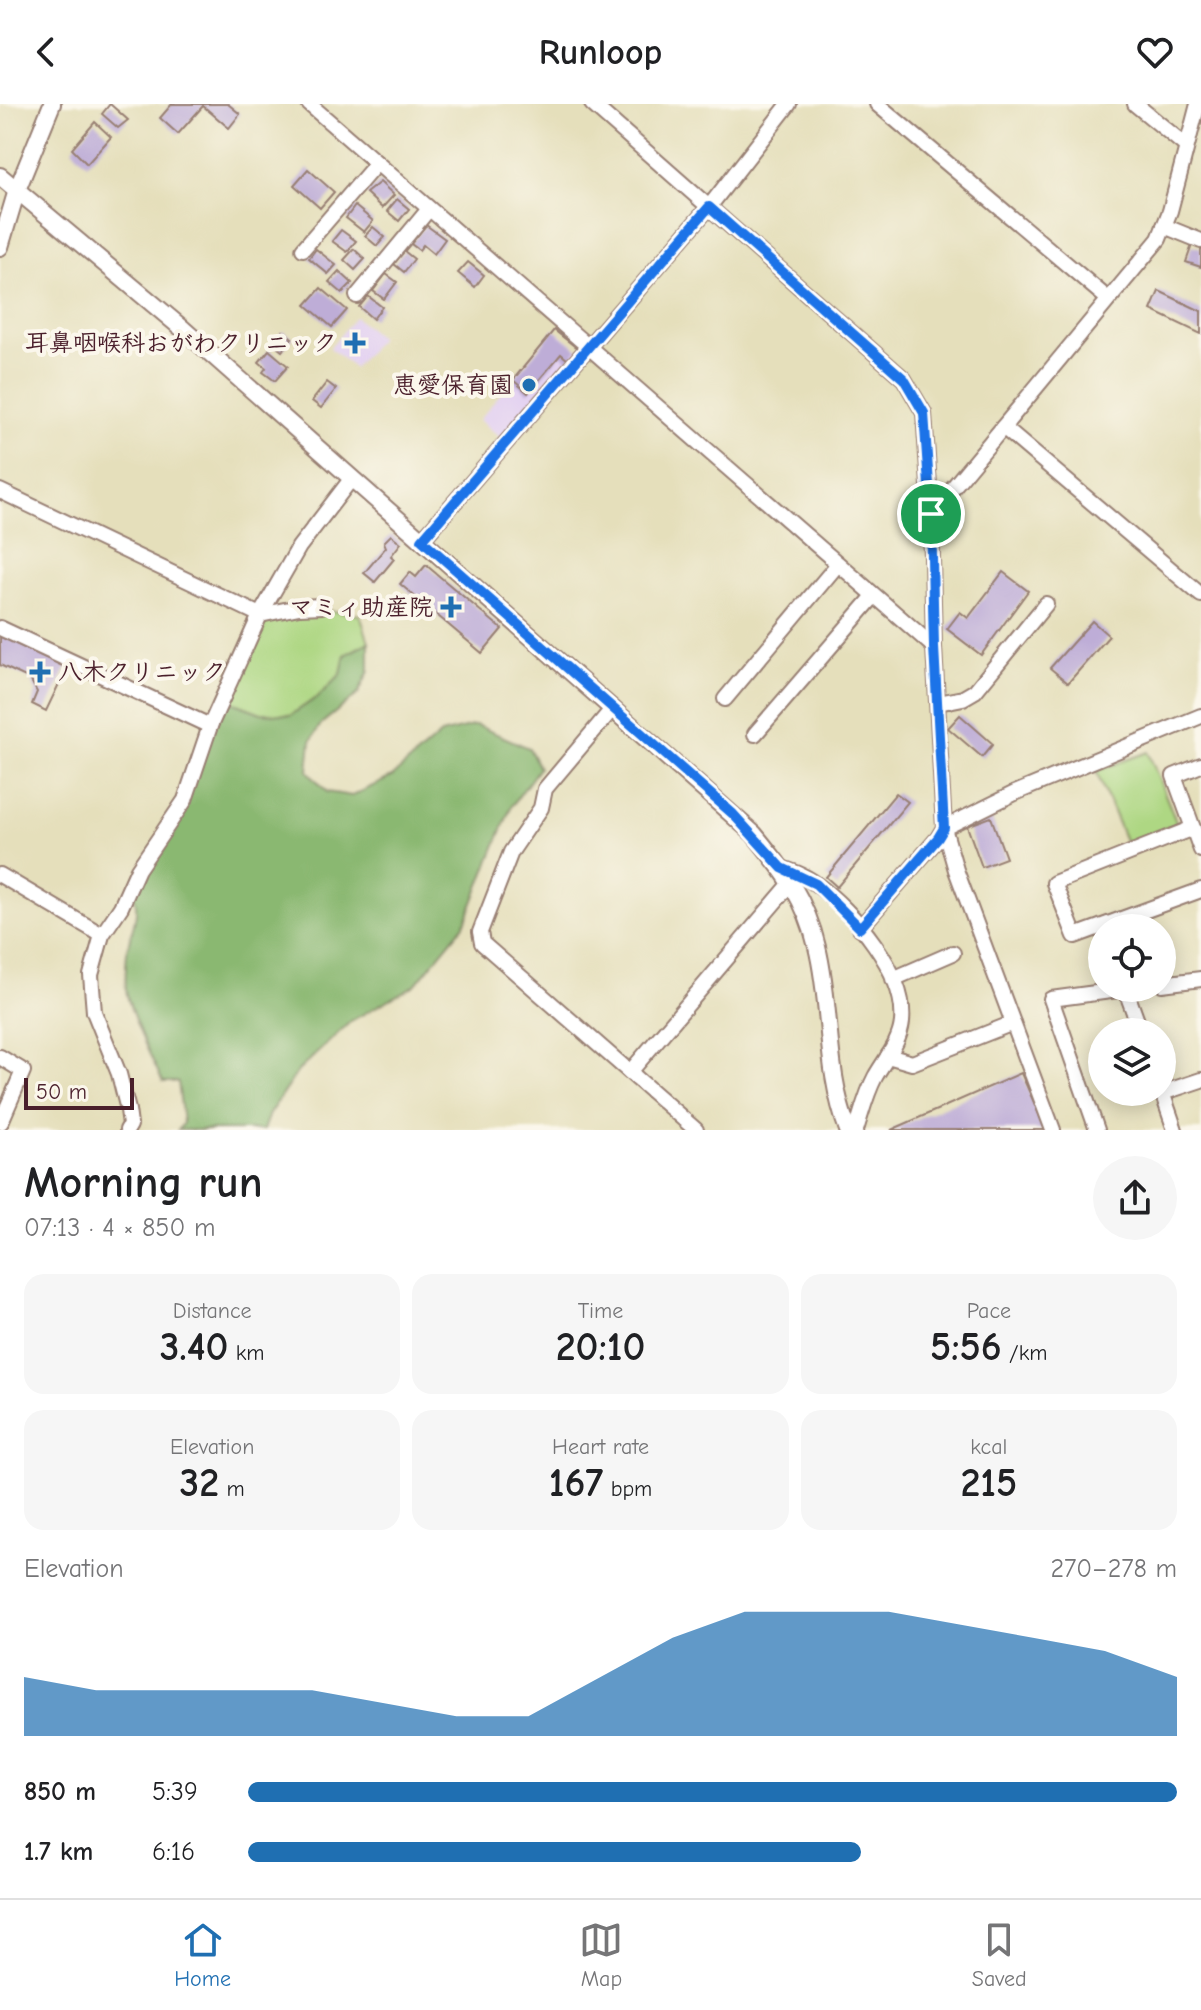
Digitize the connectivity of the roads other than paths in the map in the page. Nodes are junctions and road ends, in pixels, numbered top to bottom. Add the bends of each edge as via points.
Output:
1 (52, 104) edge
2 (309, 104) edge
3 (592, 104) edge
4 (789, 104) edge
5 (877, 104) edge
6 (1135, 104) edge
7 (1198, 104) edge
8 (1186, 146) junction
9 (377, 163) junction
10 (0, 176) edge
11 (17, 190) junction
12 (709, 207) junction
13 (429, 209) junction
14 (1164, 226) junction
15 (1201, 241) edge
16 (0, 247) edge
17 (303, 249) dead end
18 (357, 296) dead end
19 (1108, 299) junction
20 (589, 347) junction
21 (1003, 427) junction
22 (352, 478) junction
23 (0, 491) edge
24 (931, 514) junction
25 (422, 540) junction
26 (838, 564) junction
27 (1201, 595) edge
28 (874, 596) junction
29 (1046, 604) dead end
30 (322, 606) dead end
31 (260, 615) junction
32 (0, 628) edge
33 (934, 647) junction
34 (725, 699) dead end
35 (938, 703) junction
36 (613, 708) junction
37 (1201, 716) edge
38 (210, 726) junction
39 (755, 734) dead end
40 (1201, 765) edge
41 (944, 828) junction
42 (1193, 828) junction
43 (1201, 850) edge
44 (0, 875) edge
45 (787, 875) junction
46 (1201, 890) edge
47 (1137, 914) edge
48 (860, 928) junction
49 (1088, 932) edge
50 (102, 935) junction
51 (953, 953) dead end
52 (893, 979) junction
53 (1201, 979) edge
54 (1176, 982) edge
55 (1088, 994) edge
56 (1013, 1023) junction
57 (888, 1056) junction
58 (0, 1057) edge
59 (630, 1072) junction
60 (1201, 1080) edge
61 (1176, 1088) edge
62 (1167, 1106) edge
63 (1, 1122) edge
64 (127, 1130) edge
65 (696, 1130) edge
66 (848, 1130) edge
67 (856, 1130) edge
68 (1053, 1130) edge
69 (1097, 1130) edge
70 (1175, 1130) edge

1 - 11 street
2 - 9 street
3 - 12 street
4 - 12 street
5 - 19 street
6 - 8 street
7 - 8 street
8 - 14 street
9 - 13 street
9 - 17 street
10 - 11 street
11 - 16 street
11 - 22 street
12 - 20 street
12 - 24 street via 912,390 924,413
13 - 18 street
13 - 20 street
14 - 15 street
14 - 19 street
19 - 21 street
20 - 25 street
20 - 26 street
21 - 24 street
21 - 27 street
22 - 25 street
22 - 31 street via 299,547
23 - 31 street
24 - 33 street
25 - 36 street
26 - 28 street
26 - 34 street
28 - 33 street
28 - 39 street
29 - 35 street via 975,691
30 - 31 street
31 - 38 street
32 - 38 street
33 - 35 street
35 - 41 street
36 - 45 street via 733,814
36 - 59 street via 545,789 541,808 511,852 480,932 482,943
37 - 41 street
38 - 50 street via 185,800
40 - 42 street via 1174,776
41 - 48 street
41 - 56 street
42 - 43 street
42 - 49 street via 1054,883 1075,936
44 - 50 street
45 - 48 street via 816,884
45 - 59 street
45 - 66 street via 817,945 833,1077
46 - 47 street
48 - 52 street via 879,949
50 - 64 street via 91,975 94,1012 119,1074
51 - 52 street
52 - 57 street via 902,1020
53 - 54 street
55 - 69 street via 1051,999
56 - 57 street via 912,1063
56 - 68 street
57 - 67 street via 865,1099
58 - 63 street via 23,1071
59 - 65 street
60 - 61 street
62 - 70 street

